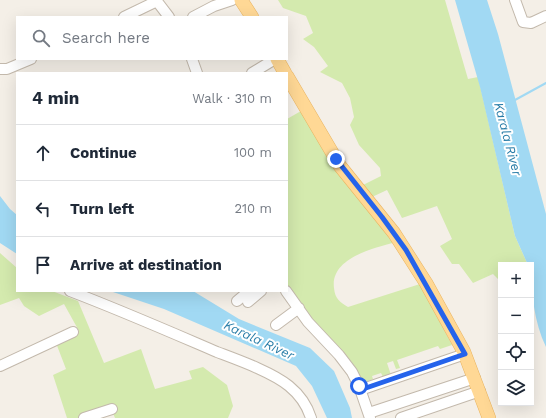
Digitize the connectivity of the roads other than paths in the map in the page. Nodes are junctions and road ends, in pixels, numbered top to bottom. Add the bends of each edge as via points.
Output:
1 (232, 0) edge
2 (241, 0) edge
3 (515, 0) edge
4 (157, 1) edge
5 (126, 16) edge
6 (168, 16) edge
7 (195, 16) edge
8 (251, 16) edge
9 (546, 16) edge
10 (29, 60) edge
11 (192, 60) edge
12 (274, 60) edge
13 (277, 60) edge
14 (0, 69) edge
15 (197, 72) edge
16 (254, 72) edge
17 (284, 72) edge
18 (288, 80) edge
19 (291, 93) edge
20 (73, 292) edge
21 (249, 292) edge
22 (259, 292) edge
23 (287, 292) edge
24 (237, 301) dead end
25 (248, 302) dead end
26 (299, 308) junction
27 (276, 325) dead end
28 (73, 332) dead end
29 (465, 354) junction
30 (0, 366) edge
31 (475, 378) junction
32 (360, 390) junction
33 (480, 391) junction
34 (112, 409) dead end
35 (369, 416) edge
36 (84, 418) edge
37 (311, 418) edge
38 (402, 418) edge
39 (489, 418) edge

1 - 7 street
2 - 8 main road
3 - 9 street via 523,22 531,23
4 - 5 street
4 - 6 street
10 - 14 street via 8,69
11 - 15 street
12 - 16 street
13 - 17 main road
18 - 19 main road
19 - 29 main road via 340,166 406,250
20 - 37 street via 235,359 281,381 304,402
21 - 24 street
22 - 25 street
23 - 26 street
26 - 27 street
26 - 32 street via 352,372
28 - 30 street
29 - 31 main road
29 - 32 street
31 - 33 main road
31 - 35 street
32 - 35 street
33 - 38 street
33 - 39 main road
34 - 36 street

